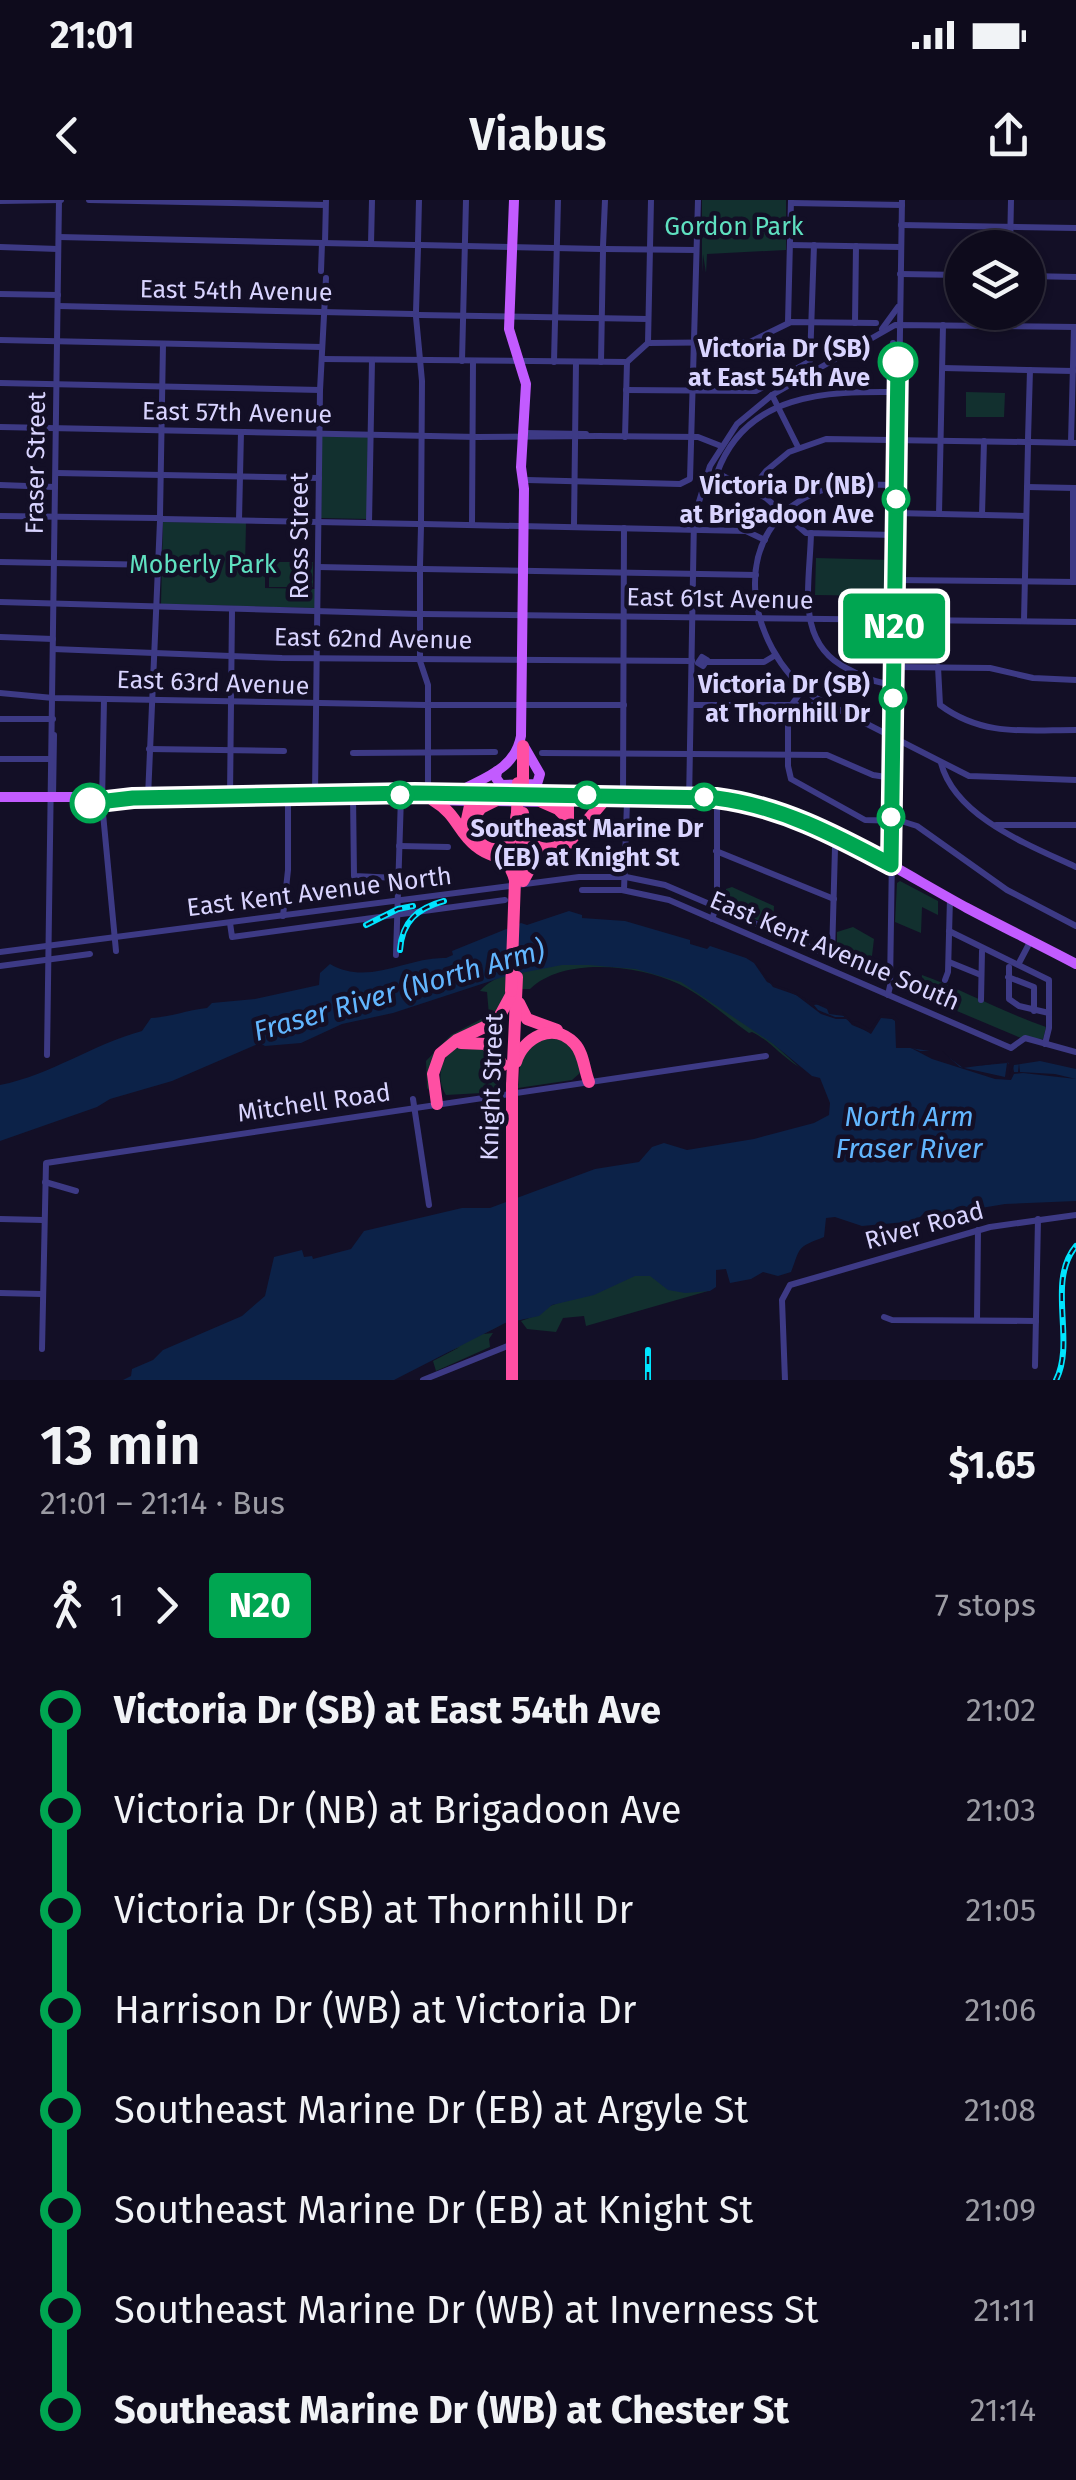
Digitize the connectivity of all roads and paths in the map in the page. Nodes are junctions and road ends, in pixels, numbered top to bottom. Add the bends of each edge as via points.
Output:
1 (60, 200) edge
2 (89, 200) edge
3 (372, 200) edge
4 (419, 200) edge
5 (466, 200) edge
6 (558, 200) edge
7 (604, 200) edge
8 (651, 200) edge
9 (698, 200) edge
10 (1011, 200) edge
11 (0, 201) edge
12 (152, 201) edge
13 (245, 202) edge
14 (326, 202) edge
15 (512, 202) edge
16 (791, 202) edge
17 (902, 203) edge
18 (901, 225) junction
19 (1010, 226) junction
20 (1076, 228) edge
21 (1010, 230) edge
22 (59, 237) junction
23 (323, 243) junction
24 (371, 244) junction
25 (418, 245) junction
26 (790, 245) junction
27 (814, 245) junction
28 (464, 246) junction
29 (856, 246) junction
30 (0, 247) edge
31 (511, 247) junction
32 (900, 247) junction
33 (58, 248) junction
34 (557, 248) junction
35 (603, 249) junction
36 (650, 249) junction
37 (696, 250) junction
38 (900, 274) junction
39 (945, 275) edge
40 (1045, 276) edge
41 (1076, 277) edge
42 (0, 294) edge
43 (58, 295) junction
44 (58, 306) junction
45 (899, 306) junction
46 (324, 312) junction
47 (416, 314) junction
48 (462, 316) junction
49 (509, 317) junction
50 (555, 318) junction
51 (602, 318) junction
52 (648, 319) junction
53 (788, 322) junction
54 (812, 322) junction
55 (854, 323) junction
56 (876, 323) dead end
57 (899, 325) junction
58 (943, 326) joint
59 (1045, 327) edge
60 (1075, 327) edge
61 (883, 333) junction
62 (0, 340) edge
63 (896, 340) junction
64 (57, 342) junction
65 (694, 342) junction
66 (648, 343) junction
67 (164, 344) junction
68 (322, 347) junction
69 (322, 359) junction
70 (372, 360) junction
71 (419, 360) junction
72 (462, 360) junction
73 (473, 361) junction
74 (554, 362) junction
75 (576, 362) junction
76 (601, 362) junction
77 (627, 362) junction
78 (519, 365) junction
79 (942, 368) junction
80 (1030, 370) junction
81 (1073, 372) junction
82 (0, 383) edge
83 (56, 384) junction
84 (766, 385) junction
85 (162, 387) junction
86 (320, 390) junction
87 (626, 390) junction
88 (694, 390) junction
89 (895, 392) junction
90 (772, 395) junction
91 (778, 407) junction
92 (0, 427) edge
93 (56, 429) junction
94 (161, 430) junction
95 (240, 432) junction
96 (320, 433) junction
97 (370, 434) junction
98 (422, 434) junction
99 (473, 435) junction
100 (524, 435) junction
101 (575, 436) junction
102 (625, 436) junction
103 (693, 437) junction
104 (897, 438) junction
105 (940, 440) junction
106 (984, 440) junction
107 (1028, 442) junction
108 (1074, 442) edge
109 (720, 446) junction
110 (798, 447) junction
111 (56, 473) junction
112 (161, 475) junction
113 (240, 477) junction
114 (319, 478) junction
115 (575, 480) junction
116 (525, 484) junction
117 (0, 485) edge
118 (896, 485) junction
119 (55, 487) junction
120 (1027, 487) junction
121 (1075, 488) edge
122 (752, 490) junction
123 (784, 513) junction
124 (895, 513) junction
125 (939, 514) junction
126 (982, 515) junction
127 (0, 516) edge
128 (1026, 516) junction
129 (54, 517) junction
130 (160, 518) junction
131 (239, 520) junction
132 (318, 522) junction
133 (370, 523) junction
134 (421, 524) junction
135 (472, 524) junction
136 (523, 524) junction
137 (574, 525) junction
138 (624, 528) junction
139 (693, 530) junction
140 (811, 534) junction
141 (895, 536) junction
142 (765, 540) junction
143 (0, 562) edge
144 (54, 563) junction
145 (159, 565) junction
146 (318, 568) junction
147 (420, 569) junction
148 (523, 572) junction
149 (625, 573) junction
150 (692, 574) junction
151 (756, 575) junction
152 (894, 580) junction
153 (1025, 581) junction
154 (1074, 582) edge
155 (0, 602) edge
156 (53, 604) junction
157 (158, 608) junction
158 (232, 610) junction
159 (318, 612) junction
160 (420, 614) junction
161 (522, 615) junction
162 (624, 616) junction
163 (692, 617) junction
164 (758, 618) junction
165 (810, 619) junction
166 (894, 620) junction
167 (1024, 622) junction
168 (1076, 622) edge
169 (0, 638) edge
170 (53, 639) junction
171 (53, 650) junction
172 (155, 654) junction
173 (232, 656) junction
174 (774, 656) junction
175 (318, 657) junction
176 (420, 658) junction
177 (522, 659) junction
178 (624, 660) junction
179 (692, 661) junction
180 (707, 662) dead end
181 (893, 667) junction
182 (938, 668) junction
183 (1076, 680) edge
184 (893, 684) junction
185 (802, 688) junction
186 (0, 693) edge
187 (53, 698) junction
188 (104, 700) junction
189 (150, 701) junction
190 (232, 703) junction
191 (318, 705) junction
192 (429, 705) junction
193 (522, 705) junction
194 (624, 705) junction
195 (828, 705) junction
196 (692, 706) junction
197 (790, 707) junction
198 (0, 718) edge
199 (52, 723) junction
200 (1076, 730) edge
201 (892, 738) junction
202 (521, 744) junction
203 (149, 750) junction
204 (231, 750) junction
205 (284, 751) dead end
206 (623, 751) junction
207 (428, 752) junction
208 (495, 752) dead end
209 (542, 752) dead end
210 (691, 752) junction
211 (353, 753) dead end
212 (788, 754) junction
213 (0, 759) edge
214 (51, 760) junction
215 (941, 764) junction
216 (497, 771) junction
217 (969, 776) junction
218 (892, 778) junction
219 (1076, 780) edge
220 (429, 793) junction
221 (455, 793) junction
222 (315, 794) junction
223 (956, 794) junction
224 (288, 795) junction
225 (354, 795) junction
226 (230, 796) junction
227 (406, 796) junction
228 (627, 797) junction
229 (148, 798) junction
230 (490, 798) junction
231 (570, 798) junction
232 (102, 799) junction
233 (0, 800) edge
234 (51, 800) junction
235 (689, 800) junction
236 (716, 800) junction
237 (472, 801) junction
238 (542, 802) junction
239 (604, 802) junction
240 (520, 813) junction
241 (566, 817) junction
242 (891, 820) junction
243 (1027, 824) junction
244 (995, 825) junction
245 (1076, 825) edge
246 (574, 836) junction
247 (470, 840) junction
248 (1023, 840) junction
249 (838, 841) junction
250 (399, 846) junction
251 (448, 847) dead end
252 (716, 851) junction
253 (1076, 867) edge
254 (891, 868) junction
255 (626, 876) junction
256 (398, 878) junction
257 (520, 883) junction
258 (582, 890) dead end
259 (624, 890) junction
260 (834, 899) junction
261 (950, 899) junction
262 (398, 900) junction
263 (504, 900) dead end
264 (717, 905) junction
265 (397, 915) junction
266 (283, 916) junction
267 (712, 919) junction
268 (230, 923) junction
269 (1076, 926) edge
270 (949, 931) junction
271 (114, 938) junction
272 (1030, 940) junction
273 (48, 946) junction
274 (982, 951) dead end
275 (0, 952) edge
276 (116, 952) dead end
277 (90, 954) dead end
278 (396, 955) dead end
279 (832, 955) junction
280 (48, 959) junction
281 (949, 962) junction
282 (1019, 963) junction
283 (1076, 964) edge
284 (0, 966) edge
285 (981, 974) junction
286 (945, 980) dead end
287 (890, 981) junction
288 (513, 993) junction
289 (888, 994) junction
290 (920, 994) dead end
291 (981, 1000) dead end
292 (1034, 1010) junction
293 (1049, 1013) junction
294 (1045, 1044) junction
295 (1076, 1052) edge
296 (47, 1055) dead end
297 (766, 1056) dead end
298 (509, 1074) junction
299 (591, 1076) junction
300 (572, 1084) joint
301 (432, 1101) junction
302 (45, 1182) junction
303 (76, 1191) dead end
304 (429, 1206) dead end
305 (1076, 1216) edge
306 (0, 1219) edge
307 (1038, 1219) junction
308 (44, 1220) junction
309 (978, 1230) junction
310 (0, 1294) edge
311 (42, 1294) junction
312 (884, 1316) dead end
313 (977, 1320) junction
314 (1036, 1321) junction
315 (518, 1344) dead end
316 (39, 1345) dead end
317 (1035, 1366) dead end
318 (423, 1380) edge
319 (510, 1380) edge
320 (785, 1380) edge

1 - 11 street
1 - 22 street, Fraser Street
2 - 12 street
3 - 24 street
4 - 25 street
5 - 28 street
6 - 34 street
7 - 35 street
8 - 36 street
9 - 37 street
10 - 19 street
12 - 13 street
13 - 14 street
14 - 23 street, Ross Street
15 - 31 main road, Knight Street
16 - 17 street
16 - 26 street
17 - 18 street
18 - 19 street
18 - 32 street
19 - 20 street
19 - 21 street
22 - 23 street
22 - 33 street, Fraser Street
23 - 24 street
23 - 46 street, Ross Street
24 - 25 street
25 - 28 street
25 - 47 street
26 - 27 street
26 - 53 street
27 - 29 street
27 - 54 street
28 - 31 street
28 - 48 street
29 - 32 street
29 - 55 street
30 - 33 street
31 - 34 street
31 - 49 main road, Knight Street
32 - 38 street
33 - 43 street, Fraser Street
34 - 35 street
34 - 50 street
35 - 36 street
35 - 51 street
36 - 37 street
36 - 52 street
37 - 65 street
38 - 39 street
38 - 45 street
40 - 41 street
42 - 43 street
43 - 44 street, Fraser Street
44 - 46 street, East 54th Avenue
44 - 64 street, Fraser Street
45 - 57 street
45 - 61 street
46 - 47 street, East 54th Avenue
46 - 68 street, Ross Street
47 - 48 street, East 54th Avenue
47 - 71 street
48 - 49 street, East 54th Avenue
48 - 72 street
49 - 50 street, East 54th Avenue
49 - 78 main road, Knight Street
50 - 51 street, East 54th Avenue
50 - 74 street
51 - 52 street, East 54th Avenue
51 - 76 street
52 - 66 street
53 - 54 street
53 - 65 street via 750,342
54 - 55 street
54 - 84 street via 811,359
55 - 56 street
57 - 58 street
57 - 61 street
57 - 63 street
58 - 79 street
59 - 60 street
60 - 81 street
61 - 63 street
61 - 90 street
62 - 64 street
63 - 89 street
64 - 67 street
64 - 83 street, Fraser Street
65 - 66 street
65 - 88 street
66 - 77 street
67 - 68 street
67 - 85 street
68 - 69 street, Ross Street
69 - 70 street
69 - 86 street, Ross Street
70 - 71 street
70 - 97 street
71 - 72 street
71 - 98 street
72 - 73 street
73 - 78 street
73 - 99 street
74 - 75 street
74 - 78 street
75 - 76 street
75 - 101 street
76 - 77 street
77 - 87 street
78 - 100 main road, Knight Street via 526,384
79 - 80 street
79 - 105 street
80 - 81 street
80 - 107 street
81 - 108 street
82 - 83 street
83 - 85 street
83 - 93 street, Fraser Street
84 - 88 street via 756,391
84 - 90 street
85 - 86 street
85 - 94 street
86 - 96 street, Ross Street
87 - 88 street
87 - 102 street
88 - 103 street
89 - 91 street via 826,392
89 - 104 street
90 - 91 street
90 - 109 street
91 - 110 street
91 - 122 street via 742,434 717,474
92 - 93 street, East 57th Avenue
93 - 94 street, East 57th Avenue
93 - 111 street, Fraser Street
94 - 95 street, East 57th Avenue
94 - 112 street
95 - 96 street, East 57th Avenue
95 - 113 street
96 - 97 street, East 57th Avenue
96 - 114 street, Ross Street
97 - 98 street, East 57th Avenue
97 - 133 street
98 - 99 street, East 57th Avenue
98 - 134 street
99 - 100 street, East 57th Avenue
99 - 135 street
100 - 101 street, East 57th Avenue
100 - 116 main road, Knight Street
101 - 102 street, East 57th Avenue
101 - 115 street
102 - 103 street, East 57th Avenue
103 - 109 street, East 57th Avenue
103 - 115 street via 688,482
104 - 105 street
104 - 110 street via 826,439
104 - 118 street
105 - 106 street
105 - 125 street
106 - 107 street
106 - 126 street
107 - 108 street
107 - 120 street
109 - 139 street via 701,487
110 - 122 street
111 - 112 street
111 - 119 street, Fraser Street
112 - 113 street
112 - 130 street
113 - 114 street
113 - 131 street
114 - 132 street, Ross Street
115 - 116 street
115 - 137 street
116 - 136 main road, Knight Street
117 - 119 street
118 - 123 street via 833,487
118 - 124 street
119 - 129 street, Fraser Street
120 - 121 street
120 - 128 street
121 - 154 street
122 - 123 street
123 - 140 street
123 - 142 street
124 - 125 street
124 - 141 street
125 - 126 street
126 - 128 street
127 - 129 street
128 - 153 street
129 - 130 street
129 - 144 street, Fraser Street
130 - 131 street
130 - 145 street
131 - 132 street
132 - 133 street
132 - 146 street, Ross Street
133 - 134 street
134 - 135 street
134 - 147 street
135 - 136 street
136 - 137 street
136 - 148 main road, Knight Street
137 - 138 street
138 - 139 street
138 - 149 street
139 - 142 street via 748,531
139 - 150 street
140 - 141 street
140 - 165 street
141 - 152 street
142 - 151 street
143 - 144 street
144 - 145 street
144 - 156 street, Fraser Street
145 - 157 street
146 - 147 street
146 - 159 street, Ross Street
147 - 148 street
147 - 160 street
148 - 149 street
148 - 161 main road, Knight Street
149 - 150 street
149 - 162 street
150 - 151 street
150 - 163 street
151 - 164 street
152 - 153 street
152 - 166 street
153 - 154 street
153 - 167 street
155 - 156 street, East 61st Avenue
156 - 157 street, East 61st Avenue
156 - 170 street, Fraser Street
157 - 158 street, East 61st Avenue
157 - 172 street
158 - 159 street, East 61st Avenue
158 - 173 street
159 - 160 street, East 61st Avenue
159 - 175 street, Ross Street
160 - 161 street, East 61st Avenue
160 - 176 street
161 - 162 street, East 61st Avenue
161 - 177 main road, Knight Street
162 - 163 street, East 61st Avenue
162 - 178 street
163 - 164 street, East 61st Avenue
163 - 179 street
164 - 165 street, East 61st Avenue
164 - 174 street
165 - 166 street, East 61st Avenue
165 - 184 street via 816,643 831,660
166 - 167 street, East 61st Avenue
166 - 181 street
167 - 168 street, East 61st Avenue
169 - 170 street
170 - 171 street, Fraser Street
171 - 172 street, East 62nd Avenue
171 - 187 street, Fraser Street
172 - 173 street, East 62nd Avenue
172 - 189 street
173 - 175 street, East 62nd Avenue
173 - 190 street
174 - 180 street via 764,662
174 - 185 street
175 - 176 street, East 62nd Avenue
175 - 191 street, Ross Street
176 - 177 street, East 62nd Avenue
176 - 192 street
177 - 178 street, East 62nd Avenue
177 - 193 main road, Knight Street
178 - 179 street, East 62nd Avenue
178 - 194 street
179 - 196 street
181 - 182 street
181 - 184 street
182 - 183 street
182 - 200 street via 940,705 977,726
184 - 201 street
185 - 195 street
185 - 197 street
186 - 187 street, East 63rd Avenue
187 - 188 street, East 63rd Avenue
187 - 199 street, Fraser Street
188 - 189 street, East 63rd Avenue
188 - 232 street
189 - 190 street, East 63rd Avenue
189 - 203 street
190 - 191 street, East 63rd Avenue
190 - 204 street
191 - 192 street, East 63rd Avenue
191 - 222 street, Ross Street
192 - 193 street, East 63rd Avenue
192 - 207 street
193 - 194 street, East 63rd Avenue
193 - 202 main road, Knight Street
194 - 206 street
195 - 197 street
195 - 201 street
196 - 197 street
196 - 210 street
197 - 212 street
198 - 199 street
199 - 214 street, Fraser Street
201 - 215 street
201 - 218 street
202 - 216 main road
202 - 216 main road via 540,774 537,784 501,785
202 - 240 highway, Knight Street, bridge
203 - 204 street
203 - 229 street
204 - 205 street
204 - 226 street
206 - 209 street
206 - 210 street
206 - 228 street
207 - 208 street
207 - 211 street
207 - 220 street
210 - 212 street
210 - 235 street
212 - 218 street via 834,756
212 - 242 street via 788,774 798,785 865,820
213 - 214 street
214 - 234 street, Fraser Street
215 - 217 street
215 - 223 street
216 - 221 main road
217 - 219 street
217 - 223 street
218 - 242 street
220 - 221 main road
220 - 227 main road
220 - 237 main road
220 - 247 highway
221 - 230 main road
222 - 224 main road
222 - 225 main road
223 - 244 street
224 - 226 main road
224 - 266 street
225 - 227 main road
225 - 256 street via 354,876
226 - 229 main road
227 - 250 street
228 - 231 main road
228 - 235 main road
228 - 239 main road
228 - 255 street
229 - 232 main road
230 - 231 main road
230 - 237 highway
230 - 238 main road
230 - 240 highway via 472,820 482,846 507,843
231 - 238 main road
231 - 239 main road
231 - 241 highway
231 - 246 highway
232 - 234 main road
232 - 271 street
233 - 234 main road
234 - 273 street, Fraser Street
235 - 236 main road
236 - 249 main road via 773,810
236 - 252 street
237 - 247 highway
238 - 241 highway
239 - 246 highway
240 - 241 highway via 528,838 547,850 566,837
240 - 257 highway, Knight Street
242 - 254 street
242 - 269 street via 917,826 1028,903
243 - 244 street
243 - 245 street
243 - 248 street
244 - 248 street
246 - 257 highway via 534,861
247 - 257 highway via 504,858
248 - 253 street
249 - 254 main road
249 - 260 street
250 - 251 street
250 - 256 street
252 - 260 street
252 - 264 street
254 - 261 main road
254 - 287 street
255 - 259 street
255 - 262 street, East Kent Avenue North
255 - 264 street, East Kent Avenue North
256 - 262 street
257 - 288 highway, Knight Street, bridge
258 - 259 street, East Kent Avenue South
259 - 267 street, East Kent Avenue South
260 - 279 street
261 - 270 street
261 - 272 main road
262 - 265 street
262 - 266 street, East Kent Avenue North
263 - 265 street
264 - 267 street
264 - 279 street, East Kent Avenue North
265 - 268 street via 232,936
265 - 278 street
266 - 268 street, East Kent Avenue North
267 - 289 street, East Kent Avenue South
268 - 271 street, East Kent Avenue North
270 - 281 street
270 - 282 street
271 - 273 street, East Kent Avenue North
271 - 276 street
272 - 282 street
272 - 283 main road
273 - 275 street, East Kent Avenue North
273 - 280 street, Fraser Street
274 - 285 street
277 - 280 street
279 - 287 street, East Kent Avenue North
280 - 284 street
280 - 296 street, Fraser Street
281 - 285 street
281 - 286 street
282 - 293 street via 1049,980
285 - 291 street
287 - 289 street
287 - 290 street, East Kent Avenue North
288 - 298 highway, Knight Street
288 - 298 highway, Knight Street
288 - 299 highway via 528,1019 579,1042
288 - 301 highway via 497,1021 440,1054
289 - 294 street, East Kent Avenue South via 1015,1046 1025,1038
292 - 292 street via 1008,998 1009,972 1034,986
292 - 293 street
293 - 294 street
294 - 295 street
297 - 299 street
298 - 299 highway via 524,1045 550,1033 574,1044
298 - 301 highway via 486,1044 457,1044 438,1065
298 - 319 highway, Knight Street, bridge
298 - 319 highway, Knight Street, bridge
299 - 300 highway
300 - 301 street, Mitchell Road
301 - 302 street, Mitchell Road via 52,1162 46,1164
301 - 304 street
302 - 303 street
302 - 308 street
305 - 307 street, River Road
306 - 308 street
307 - 309 street, River Road
307 - 314 street
308 - 311 street
309 - 313 street
309 - 320 street, River Road via 786,1288
310 - 311 street
311 - 316 street
312 - 313 street
313 - 314 street
314 - 317 street
315 - 318 street

